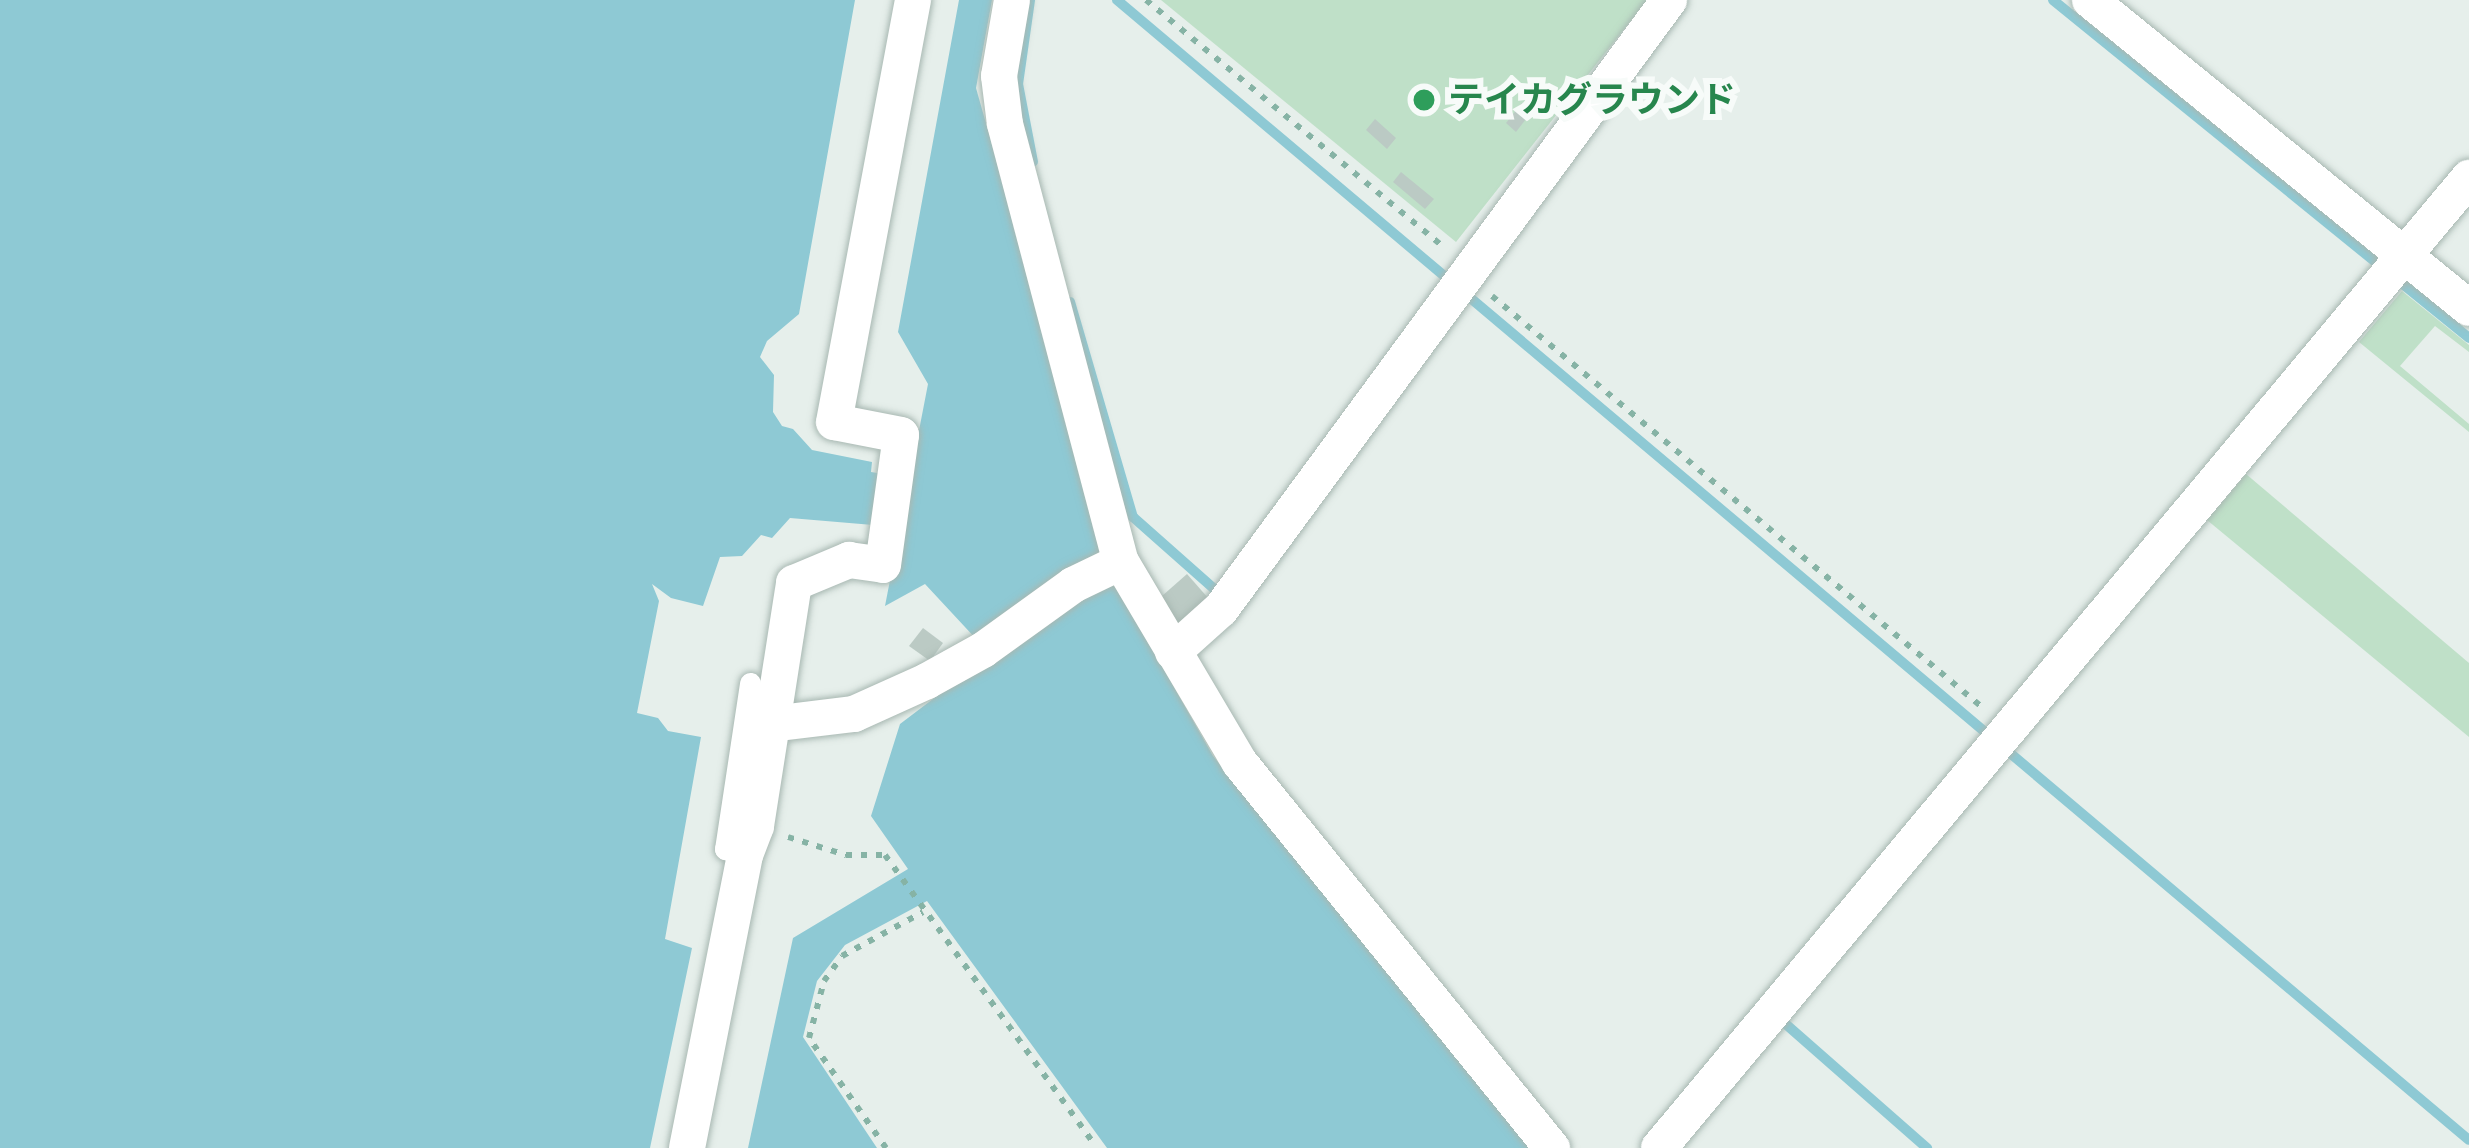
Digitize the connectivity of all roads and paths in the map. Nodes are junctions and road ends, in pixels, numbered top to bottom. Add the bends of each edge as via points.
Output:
1 (913, 0) edge
2 (1012, 0) edge
3 (1146, 0) edge
4 (1670, 0) edge
5 (2090, 0) edge
6 (2469, 178) edge
7 (2395, 268) junction
8 (1465, 280) junction
9 (2469, 308) edge
10 (1121, 562) junction
11 (1173, 652) junction
12 (749, 683) dead end
13 (771, 724) junction
14 (2001, 740) junction
15 (750, 840) junction
16 (921, 909) junction
17 (1094, 1144) dead end
18 (687, 1148) edge
19 (886, 1148) edge
20 (1552, 1148) edge
21 (1659, 1148) edge

1 - 13 street via 834,422 901,435 883,566 849,560 794,583
2 - 10 street via 999,76 1005,124
3 - 8 path
4 - 8 street
5 - 7 street
6 - 7 street
7 - 9 street
7 - 14 street
8 - 11 street via 1221,609
8 - 14 path
10 - 11 street
10 - 13 street via 1073,585 983,650 854,715
11 - 20 street via 1240,763
12 - 15 lane via 725,849
13 - 15 street
14 - 21 street
15 - 16 path via 885,855
15 - 18 street
16 - 17 path
16 - 19 path via 842,956 824,981 809,1037

